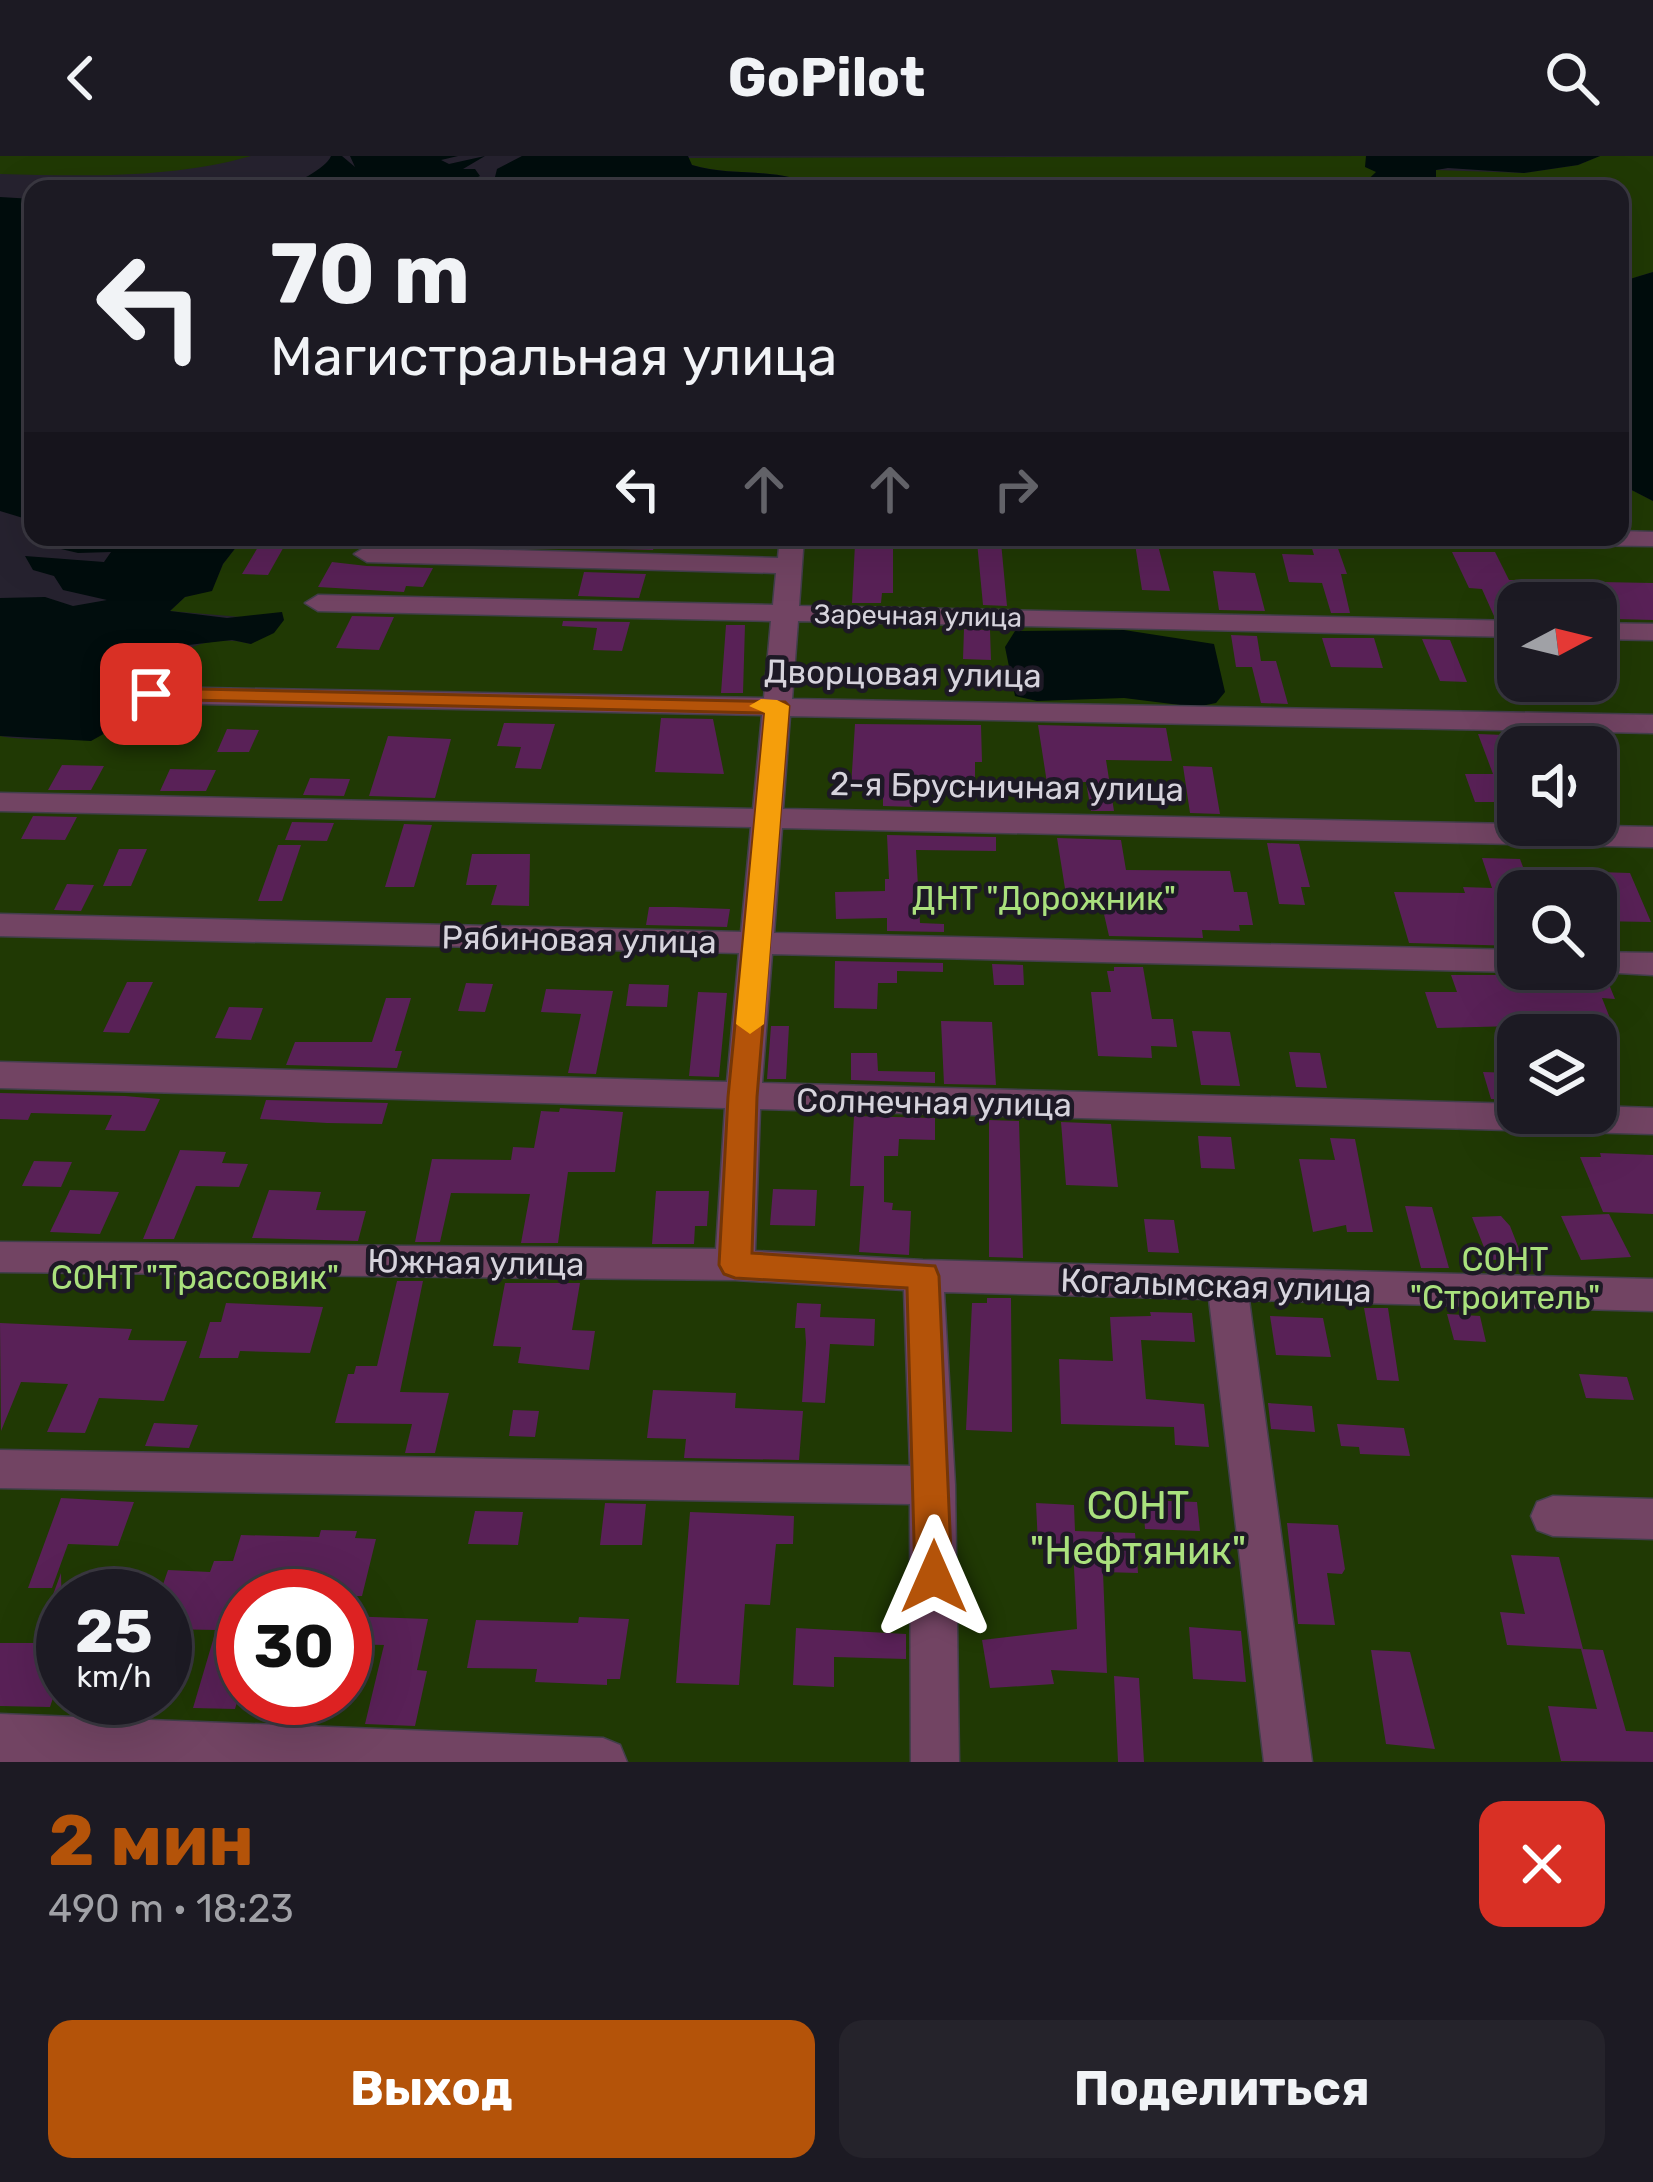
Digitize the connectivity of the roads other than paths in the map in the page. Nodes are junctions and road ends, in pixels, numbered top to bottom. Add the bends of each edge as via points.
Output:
1 (791, 551) edge
2 (367, 554) dead end
3 (318, 603) dead end
4 (786, 613) junction
5 (1497, 629) edge
6 (1617, 631) edge
7 (1653, 632) edge
8 (151, 694) dead end
9 (777, 706) junction
10 (1653, 724) edge
11 (0, 802) edge
12 (766, 817) junction
13 (1653, 837) edge
14 (0, 926) edge
15 (756, 943) junction
16 (1497, 961) edge
17 (1617, 963) edge
18 (1653, 964) edge
19 (0, 1076) edge
20 (742, 1097) junction
21 (1653, 1121) edge
22 (0, 1257) edge
23 (735, 1265) junction
24 (923, 1276) junction
25 (1227, 1284) junction
26 (1653, 1295) edge
27 (0, 1469) edge
28 (933, 1485) junction
29 (1553, 1516) dead end
30 (1653, 1519) edge
31 (0, 1738) edge
32 (604, 1762) edge
33 (935, 1762) edge
34 (1288, 1762) edge

1 - 2 street
1 - 4 street
3 - 4 street, Заречная улица
4 - 5 street, Заречная улица
4 - 9 street
6 - 7 street
8 - 9 street, Дворцовая улица
9 - 10 street, Дворцовая улица
9 - 12 street
11 - 12 street, 2-я Брусничная улица
12 - 13 street, 2-я Брусничная улица
12 - 15 street
14 - 15 street, Рябиновая улица
15 - 16 street, Рябиновая улица
15 - 20 street
17 - 18 street
19 - 20 street, Солнечная улица
20 - 21 street, Солнечная улица
20 - 23 street
22 - 23 street, Южная улица
23 - 24 street, Южная улица
24 - 25 street, Когалымская улица
24 - 28 street
25 - 26 street, Когалымская улица
25 - 34 street
27 - 28 street
28 - 33 street
29 - 30 street
31 - 32 street

